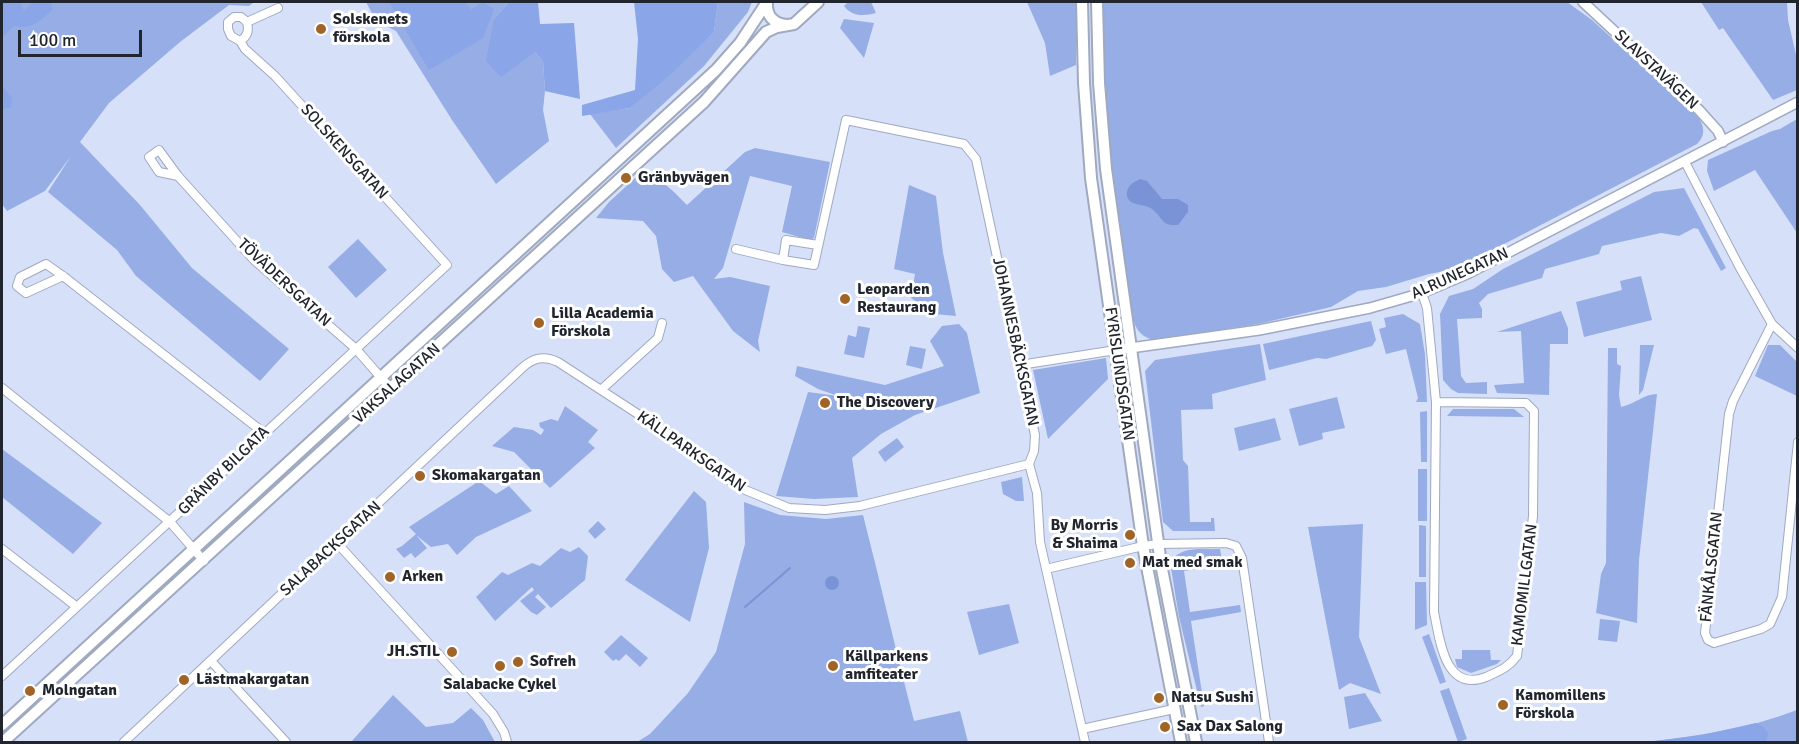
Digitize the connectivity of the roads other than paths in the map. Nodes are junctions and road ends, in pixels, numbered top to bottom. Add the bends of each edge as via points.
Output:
1 (767, 2) edge
2 (805, 2) edge
3 (818, 2) edge
4 (1082, 2) edge
5 (1097, 2) edge
6 (1583, 2) edge
7 (278, 8) dead end
8 (803, 16) junction
9 (247, 22) junction
10 (788, 26) junction
11 (240, 41) junction
12 (1797, 102) edge
13 (1723, 142) junction
14 (1685, 162) junction
15 (178, 176) dead end
16 (818, 245) junction
17 (736, 249) dead end
18 (783, 260) junction
19 (447, 266) joint
20 (63, 276) junction
21 (1422, 293) junction
22 (662, 323) dead end
23 (1772, 324) junction
24 (1131, 348) junction
25 (1797, 348) edge
26 (357, 349) junction
27 (1116, 350) junction
28 (540, 358) joint
29 (1020, 365) junction
30 (380, 377) junction
31 (2, 388) edge
32 (391, 389) junction
33 (602, 389) junction
34 (1436, 402) junction
35 (264, 433) junction
36 (1797, 442) edge
37 (1029, 464) junction
38 (170, 522) junction
39 (337, 543) junction
40 (1158, 544) junction
41 (1143, 546) junction
42 (193, 548) junction
43 (2, 549) edge
44 (204, 561) junction
45 (1046, 569) junction
46 (77, 607) junction
47 (212, 661) junction
48 (2, 676) edge
49 (1174, 709) junction
50 (2, 725) edge
51 (1082, 729) junction
52 (3, 742) edge
53 (124, 742) edge
54 (286, 742) edge
55 (507, 742) edge
56 (1085, 742) edge
57 (1181, 742) edge
58 (1196, 742) edge
59 (1269, 742) edge

1 - 10 main road via 771,19
1 - 30 main road, VAKSALAGATAN via 716,70
2 - 8 main road
3 - 8 main road
4 - 27 main road, FYRISLUNDSGATAN via 1090,169
5 - 24 main road, FYRISLUNDSGATAN via 1105,167
6 - 13 street, SLAVSTAVÄGEN via 1699,110
7 - 9 street, SOLSKENSGATAN
8 - 10 main road, VAKSALAGATAN
9 - 11 street via 249,30
9 - 11 street, SOLSKENSGATAN via 234,17 228,22 231,36
10 - 32 main road, VAKSALAGATAN via 766,32 704,102
11 - 19 street, SOLSKENSGATAN
12 - 13 street, ALRUNEGATAN
13 - 14 street, ALRUNEGATAN
14 - 21 street, ALRUNEGATAN via 1469,273
14 - 23 street
15 - 26 street, TÖVÄDERSGATAN via 254,260
16 - 18 street via 786,240
16 - 18 street via 814,266
16 - 29 street, JOHANNESBÄCKSGATAN via 846,120 964,144 976,159
17 - 18 street
19 - 26 street, GRÄNBY BILGATA
20 - 20 street via 46,264 20,278 17,286 26,293
20 - 35 street
21 - 24 street, ALRUNEGATAN via 1370,308 1259,330
21 - 34 street, KAMOMILLGATAN via 1427,308
22 - 33 street via 658,338
23 - 25 street
23 - 36 street, FÄNKÅLSGATAN via 1729,414 1705,633 1714,643 1770,624 1782,597
24 - 27 street, ALRUNEGATAN
24 - 40 main road, FYRISLUNDSGATAN
26 - 30 street, TÖVÄDERSGATAN
26 - 35 street, GRÄNBY BILGATA
27 - 29 street, ALRUNEGATAN
27 - 41 main road, FYRISLUNDSGATAN
28 - 33 street, KÄLLPARKSGATAN via 554,360
28 - 39 street, SALABACKSGATAN via 522,368
29 - 37 street, JOHANNESBÄCKSGATAN via 1035,435
30 - 32 street, TÖVÄDERSGATAN
30 - 42 main road, VAKSALAGATAN
31 - 38 street
32 - 44 main road, VAKSALAGATAN
33 - 37 street, KÄLLPARKSGATAN via 738,487 789,508 825,510 860,506
34 - 34 street, KAMOMILLGATAN via 1434,612 1450,669 1461,680 1475,681 1509,667 1517,656 1533,516 1534,411 1526,403
35 - 38 street, GRÄNBY BILGATA
37 - 45 street, JOHANNESBÄCKSGATAN via 1037,493
38 - 42 street
38 - 46 street, GRÄNBY BILGATA
39 - 47 street, SALABACKSGATAN
39 - 55 street via 493,714
40 - 41 street
40 - 58 main road, FYRISLUNDSGATAN
40 - 59 street via 1232,544 1240,551
41 - 45 street
41 - 49 main road, FYRISLUNDSGATAN
42 - 44 street
42 - 50 main road, VAKSALAGATAN
43 - 46 street
44 - 52 main road, VAKSALAGATAN
45 - 51 street, JOHANNESBÄCKSGATAN
46 - 48 street, GRÄNBY BILGATA
47 - 53 street, SALABACKSGATAN
47 - 54 street
49 - 51 street
49 - 57 main road, FYRISLUNDSGATAN
51 - 56 street, JOHANNESBÄCKSGATAN

